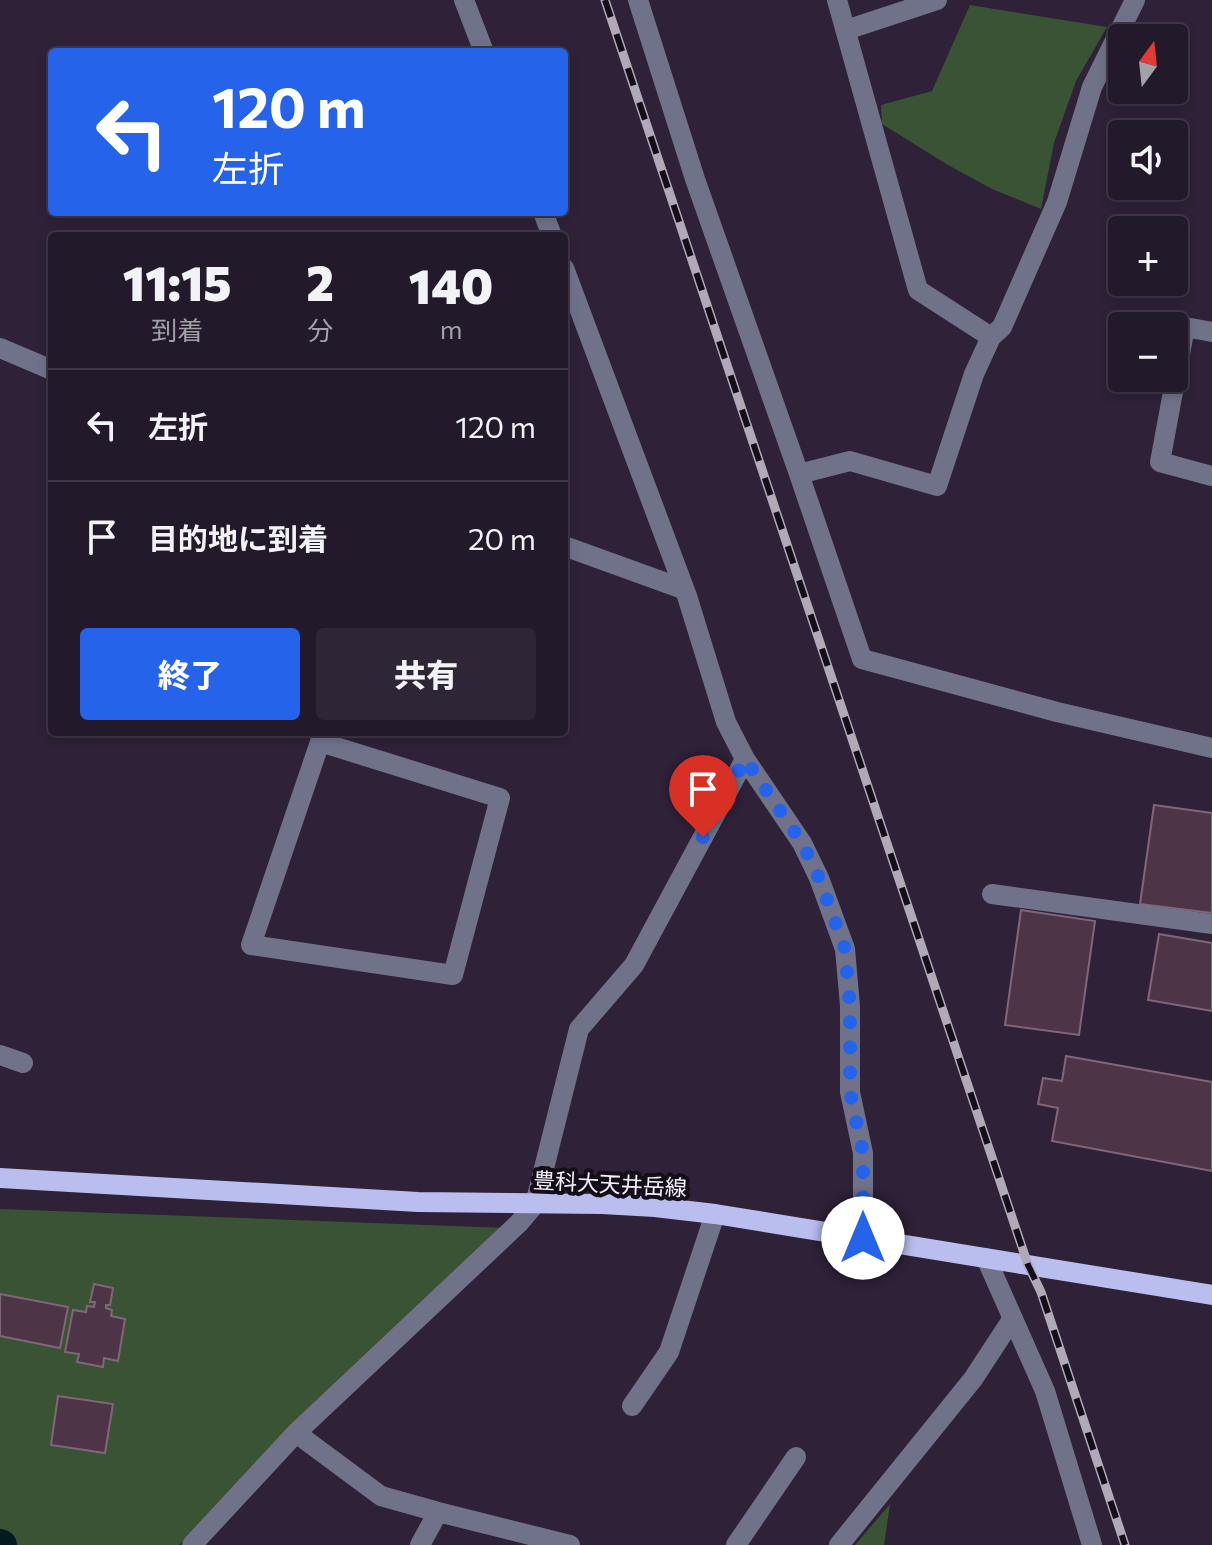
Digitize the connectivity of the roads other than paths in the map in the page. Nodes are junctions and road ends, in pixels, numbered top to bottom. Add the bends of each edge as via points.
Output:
1 (464, 0) edge
2 (638, 0) edge
3 (837, 0) edge
4 (937, 0) edge
5 (1135, 0) edge
6 (846, 30) junction
7 (482, 48) edge
8 (568, 279) edge
9 (1212, 332) edge
10 (991, 337) junction
11 (0, 348) edge
12 (48, 368) edge
13 (799, 474) junction
14 (1212, 476) edge
15 (568, 547) edge
16 (683, 589) junction
17 (321, 737) edge
18 (1212, 748) edge
19 (745, 759) junction
20 (992, 894) dead end
21 (1212, 924) edge
22 (0, 1055) edge
23 (23, 1063) dead end
24 (0, 1178) edge
25 (535, 1204) junction
26 (715, 1214) junction
27 (863, 1238) junction
28 (986, 1258) junction
29 (1212, 1295) edge
30 (1013, 1318) junction
31 (632, 1406) dead end
32 (296, 1433) junction
33 (796, 1457) dead end
34 (438, 1512) junction
35 (192, 1545) edge
36 (420, 1545) edge
37 (570, 1545) edge
38 (736, 1545) edge
39 (839, 1545) edge
40 (1092, 1545) edge

1 - 7 street
2 - 13 street
3 - 6 street
4 - 6 street
5 - 10 street via 1092,87 1057,202 1002,327
6 - 10 street via 918,290
8 - 16 street
9 - 14 street via 1185,327 1160,462
10 - 13 street via 937,486 850,461
11 - 12 street
13 - 18 street via 862,659
15 - 16 street
16 - 19 street via 726,722
17 - 17 street via 500,798 453,975 251,945
19 - 25 street via 634,965 579,1029
19 - 27 street via 802,843 845,949 850,1092 863,1153
20 - 21 street
22 - 23 street
24 - 25 main road, 豊科大天井岳線
25 - 26 main road, 豊科大天井岳線
25 - 32 street
26 - 27 main road, 豊科大天井岳線
26 - 31 street via 669,1352
27 - 28 main road, 豊科大天井岳線
28 - 29 main road, 豊科大天井岳線
28 - 30 street
30 - 39 street via 973,1379
30 - 40 street via 1045,1391
32 - 34 street via 381,1496
32 - 35 street
33 - 38 street
34 - 36 street
34 - 37 street

